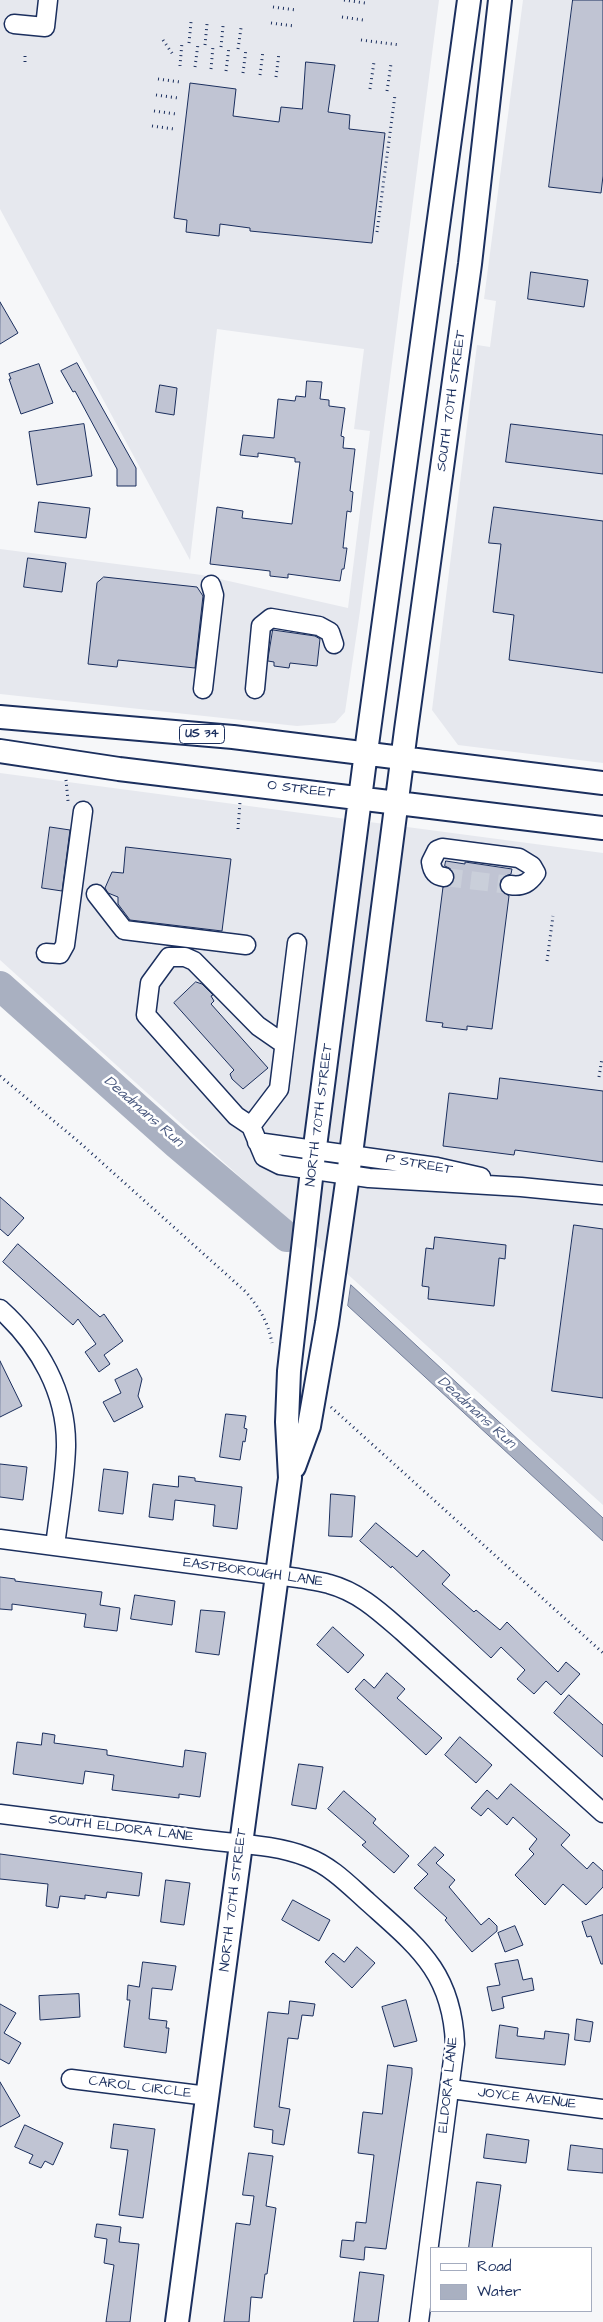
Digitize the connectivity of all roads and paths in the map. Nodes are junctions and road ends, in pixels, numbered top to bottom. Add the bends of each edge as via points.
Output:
1 (48, 0) edge
2 (344, 0) edge
3 (469, 0) edge
4 (500, 0) edge
5 (365, 3) dead end
6 (273, 7) dead end
7 (296, 10) dead end
8 (342, 17) dead end
9 (363, 20) dead end
10 (191, 22) dead end
11 (271, 23) dead end
12 (14, 24) dead end
13 (207, 24) dead end
14 (223, 26) dead end
15 (294, 26) dead end
16 (241, 28) dead end
17 (163, 40) dead end
18 (361, 40) dead end
19 (182, 42) dead end
20 (189, 43) dead end
21 (198, 44) dead end
22 (205, 45) dead end
23 (400, 45) dead end
24 (213, 46) dead end
25 (221, 47) dead end
26 (229, 48) dead end
27 (238, 48) dead end
28 (246, 49) dead end
29 (263, 51) dead end
30 (25, 52) dead end
31 (279, 53) dead end
32 (174, 56) dead end
33 (25, 62) dead end
34 (374, 62) dead end
35 (391, 64) dead end
36 (180, 66) dead end
37 (195, 67) dead end
38 (211, 69) dead end
39 (226, 72) dead end
40 (243, 73) dead end
41 (260, 75) dead end
42 (276, 77) dead end
43 (158, 79) dead end
44 (180, 82) dead end
45 (370, 89) dead end
46 (387, 91) dead end
47 (156, 95) dead end
48 (395, 95) dead end
49 (178, 98) dead end
50 (154, 111) dead end
51 (176, 114) dead end
52 (152, 126) dead end
53 (174, 129) dead end
54 (378, 232) dead end
55 (211, 585) dead end
56 (334, 644) dead end
57 (203, 689) dead end
58 (255, 689) dead end
59 (0, 717) edge
60 (0, 751) edge
61 (366, 752) junction
62 (403, 757) junction
63 (66, 779) dead end
64 (603, 783) edge
65 (360, 797) junction
66 (240, 799) dead end
67 (397, 802) junction
68 (75, 806) joint
69 (603, 828) edge
70 (238, 829) dead end
71 (444, 877) dead end
72 (510, 885) tunnel mouth
73 (96, 894) dead end
74 (553, 916) dead end
75 (297, 943) dead end
76 (246, 945) dead end
77 (46, 953) dead end
78 (547, 961) dead end
79 (284, 1044) junction
80 (602, 1058) dead end
81 (0, 1076) edge
82 (599, 1077) dead end
83 (254, 1134) junction
84 (314, 1160) junction
85 (350, 1165) junction
86 (603, 1195) edge
87 (0, 1309) edge
88 (272, 1347) dead end
89 (324, 1402) dead end
90 (290, 1478) junction
91 (0, 1539) edge
92 (55, 1546) junction
93 (277, 1575) junction
94 (603, 1653) edge
95 (603, 1813) edge
96 (0, 1814) edge
97 (241, 1844) junction
98 (71, 2079) dead end
99 (450, 2089) junction
100 (208, 2096) junction
101 (603, 2109) edge
102 (177, 2322) edge
103 (419, 2322) edge

1 - 12 street via 45,27
2 - 5 path
3 - 61 main road
4 - 62 main road, SOUTH 70TH STREET via 470,264
6 - 7 path
8 - 9 path
10 - 20 path
11 - 15 path
13 - 22 path
14 - 25 path
16 - 27 path
17 - 32 path
18 - 23 path
19 - 36 path
21 - 37 path
24 - 38 path
26 - 39 path
28 - 40 path
29 - 41 path
30 - 33 path
31 - 42 path
34 - 45 path
35 - 46 path
43 - 44 path
47 - 49 path
48 - 54 path
50 - 51 path
52 - 53 path
55 - 57 street via 214,595
56 - 58 street via 330,632 319,626 271,618 261,626
59 - 61 main road, US 34 via 180,731
60 - 65 main road, O STREET
61 - 62 main road, US 34
61 - 65 main road, NORTH 70TH STREET
62 - 64 main road, US 34
62 - 67 main road, SOUTH 70TH STREET
63 - 68 path via 65,787
65 - 67 main road, O STREET
65 - 84 main road, NORTH 70TH STREET
66 - 70 path
67 - 69 main road, O STREET
67 - 85 main road, NORTH 70TH STREET
68 - 77 street via 65,945 60,954
71 - 72 street via 434,872 431,862 437,850 442,848 519,858 532,866 536,872 530,882 519,887
73 - 76 street via 124,930
74 - 78 path
75 - 79 street
79 - 83 street via 279,1089
79 - 83 street via 258,1026 194,961 185,957 169,957 150,983 146,1015
80 - 82 path
81 - 88 path via 79,1142 246,1292 262,1312
83 - 84 street, P STREET
84 - 85 street, P STREET
84 - 90 main road, NORTH 70TH STREET via 289,1371
85 - 86 street, P STREET via 443,1184 521,1186
85 - 90 main road, NORTH 70TH STREET via 309,1426
87 - 92 street via 22,1330 39,1353 60,1402 66,1445
89 - 94 path
90 - 93 main road, NORTH 70TH STREET
91 - 92 street, EASTBOROUGH LANE
92 - 93 street, EASTBOROUGH LANE
93 - 95 street, EASTBOROUGH LANE via 328,1584 369,1602
93 - 97 main road, NORTH 70TH STREET
96 - 97 street, SOUTH ELDORA LANE
97 - 99 street, ELDORA LANE via 297,1854 325,1866 423,1953 442,1982 452,2012 455,2044
97 - 100 main road, NORTH 70TH STREET
98 - 100 street, CAROL CIRCLE
99 - 101 street, JOYCE AVENUE
99 - 103 street, ELDORA LANE
100 - 102 main road, NORTH 70TH STREET

